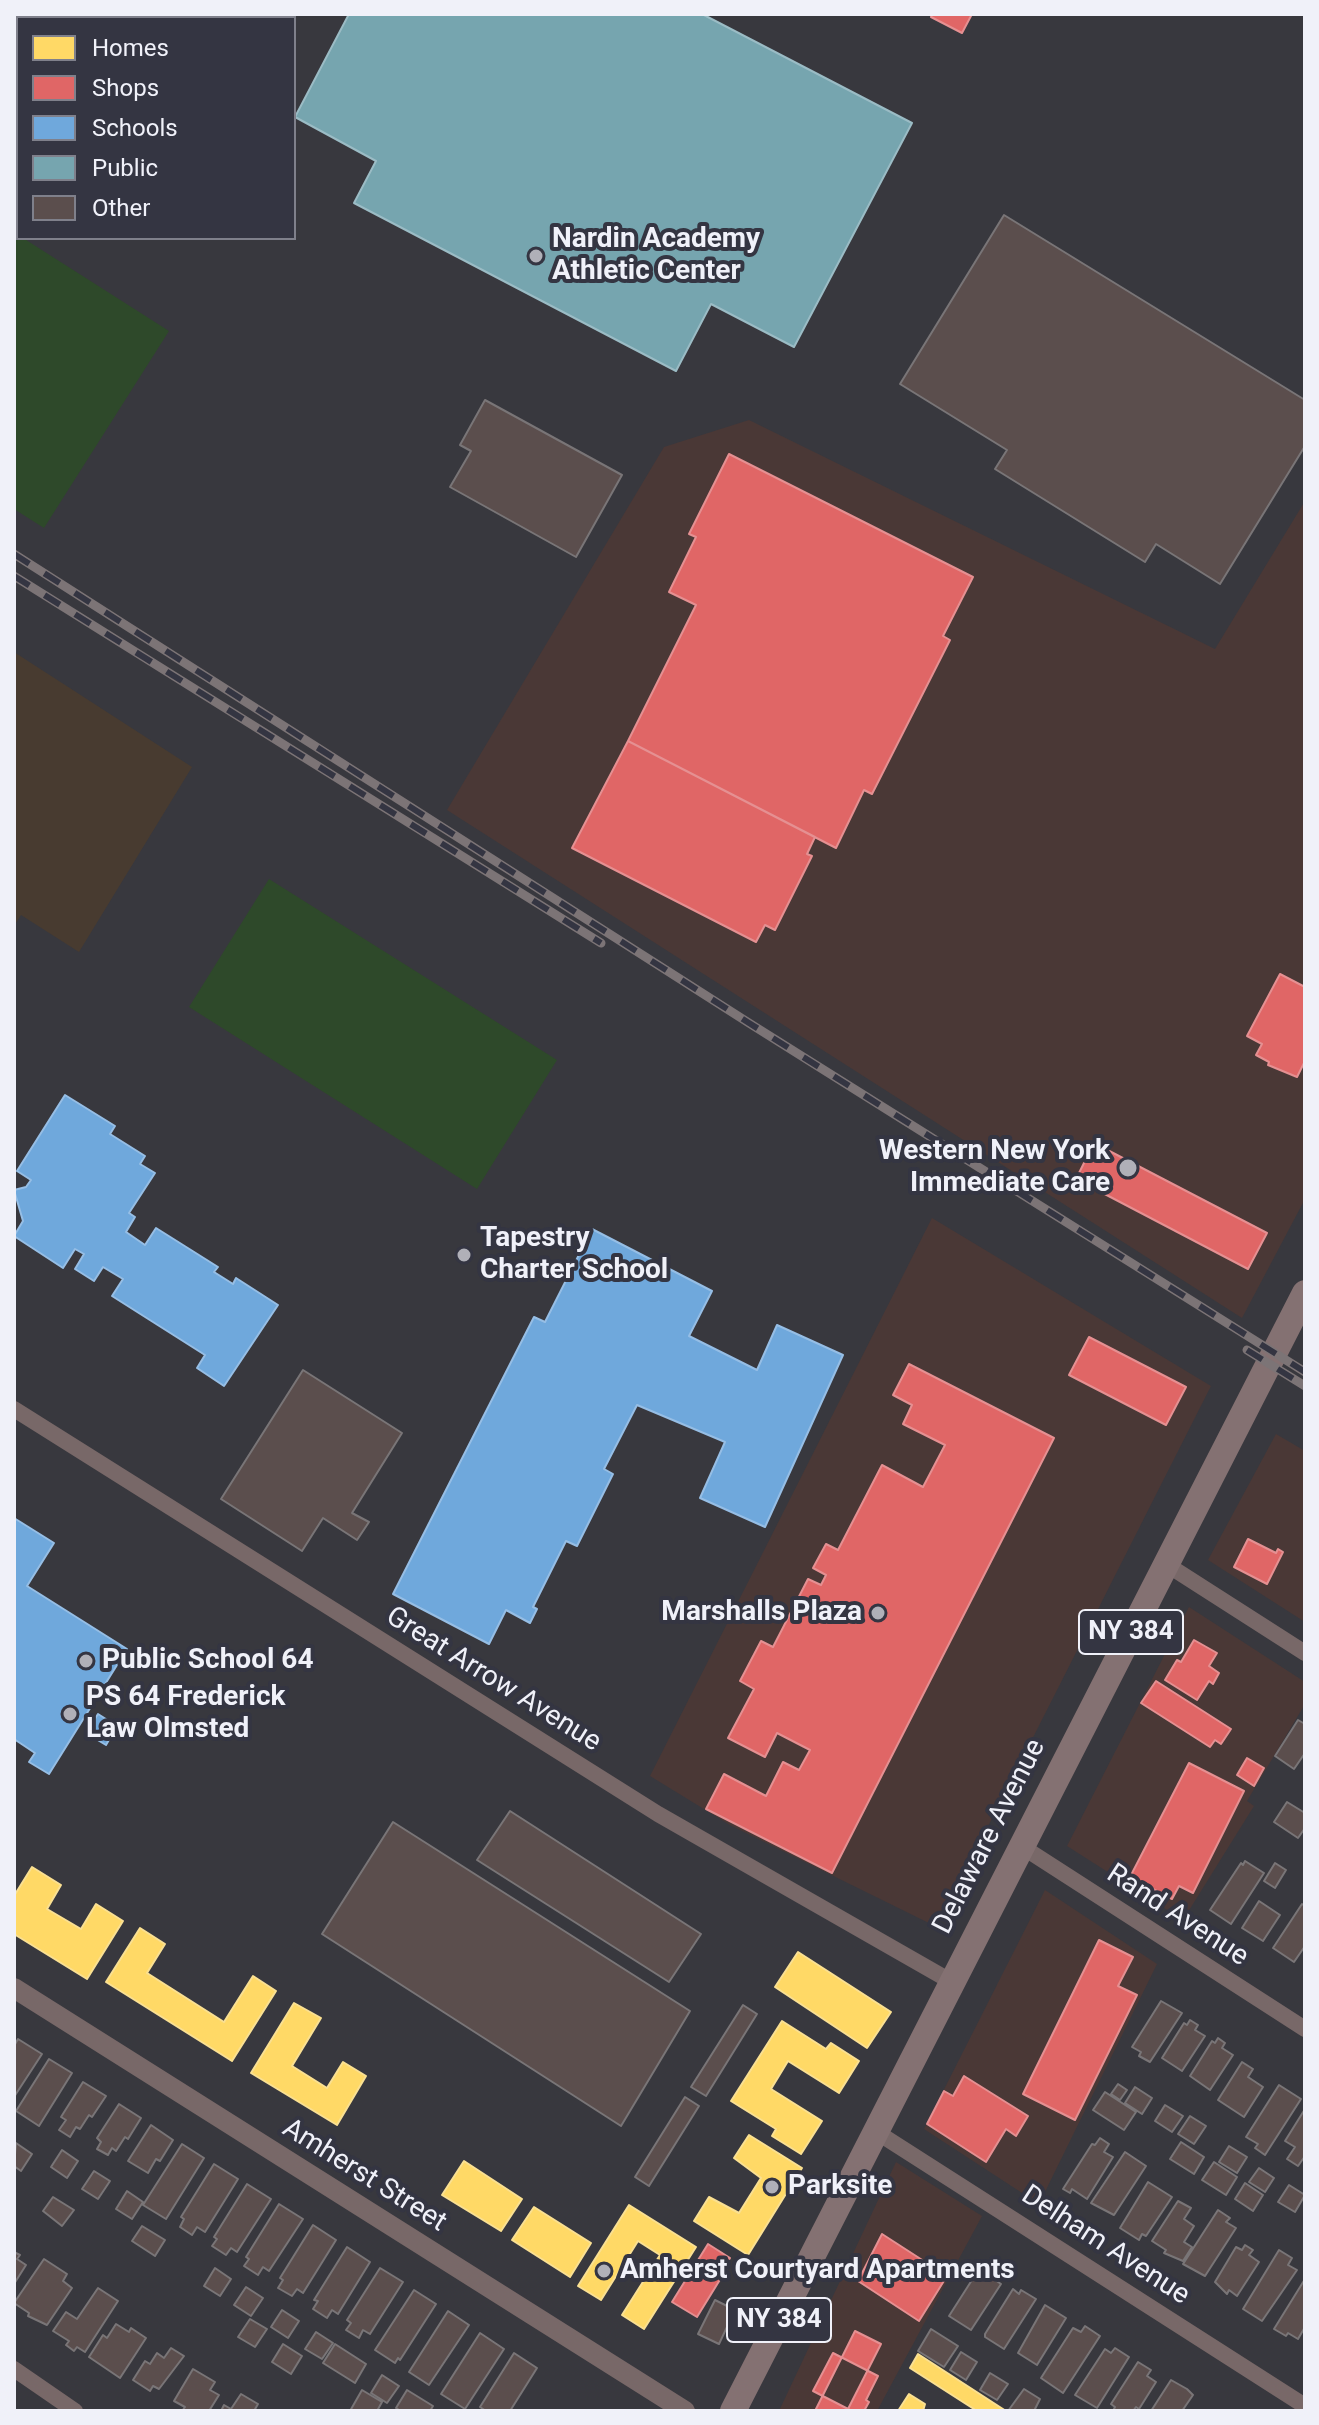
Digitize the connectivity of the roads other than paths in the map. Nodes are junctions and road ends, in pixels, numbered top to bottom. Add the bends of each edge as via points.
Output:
1 (1305, 1293) edge
2 (14, 1409) edge
3 (1166, 1564) junction
4 (1305, 1653) edge
5 (1021, 1846) junction
6 (952, 1982) junction
7 (14, 1988) edge
8 (1305, 2029) edge
9 (875, 2131) junction
10 (14, 2369) edge
11 (1305, 2406) edge
12 (75, 2411) edge
13 (685, 2411) edge
14 (733, 2411) edge

1 - 3 main road, Delaware Avenue / NY 384
2 - 6 street, Great Arrow Avenue via 658,1814
3 - 4 street
3 - 5 main road, Delaware Avenue / NY 384
5 - 6 main road, Delaware Avenue / NY 384
5 - 8 street, Rand Avenue
6 - 9 main road, Delaware Avenue / NY 384
7 - 13 street, Amherst Street
9 - 11 street, Delham Avenue
9 - 14 main road, Delaware Avenue / NY 384
10 - 12 street

